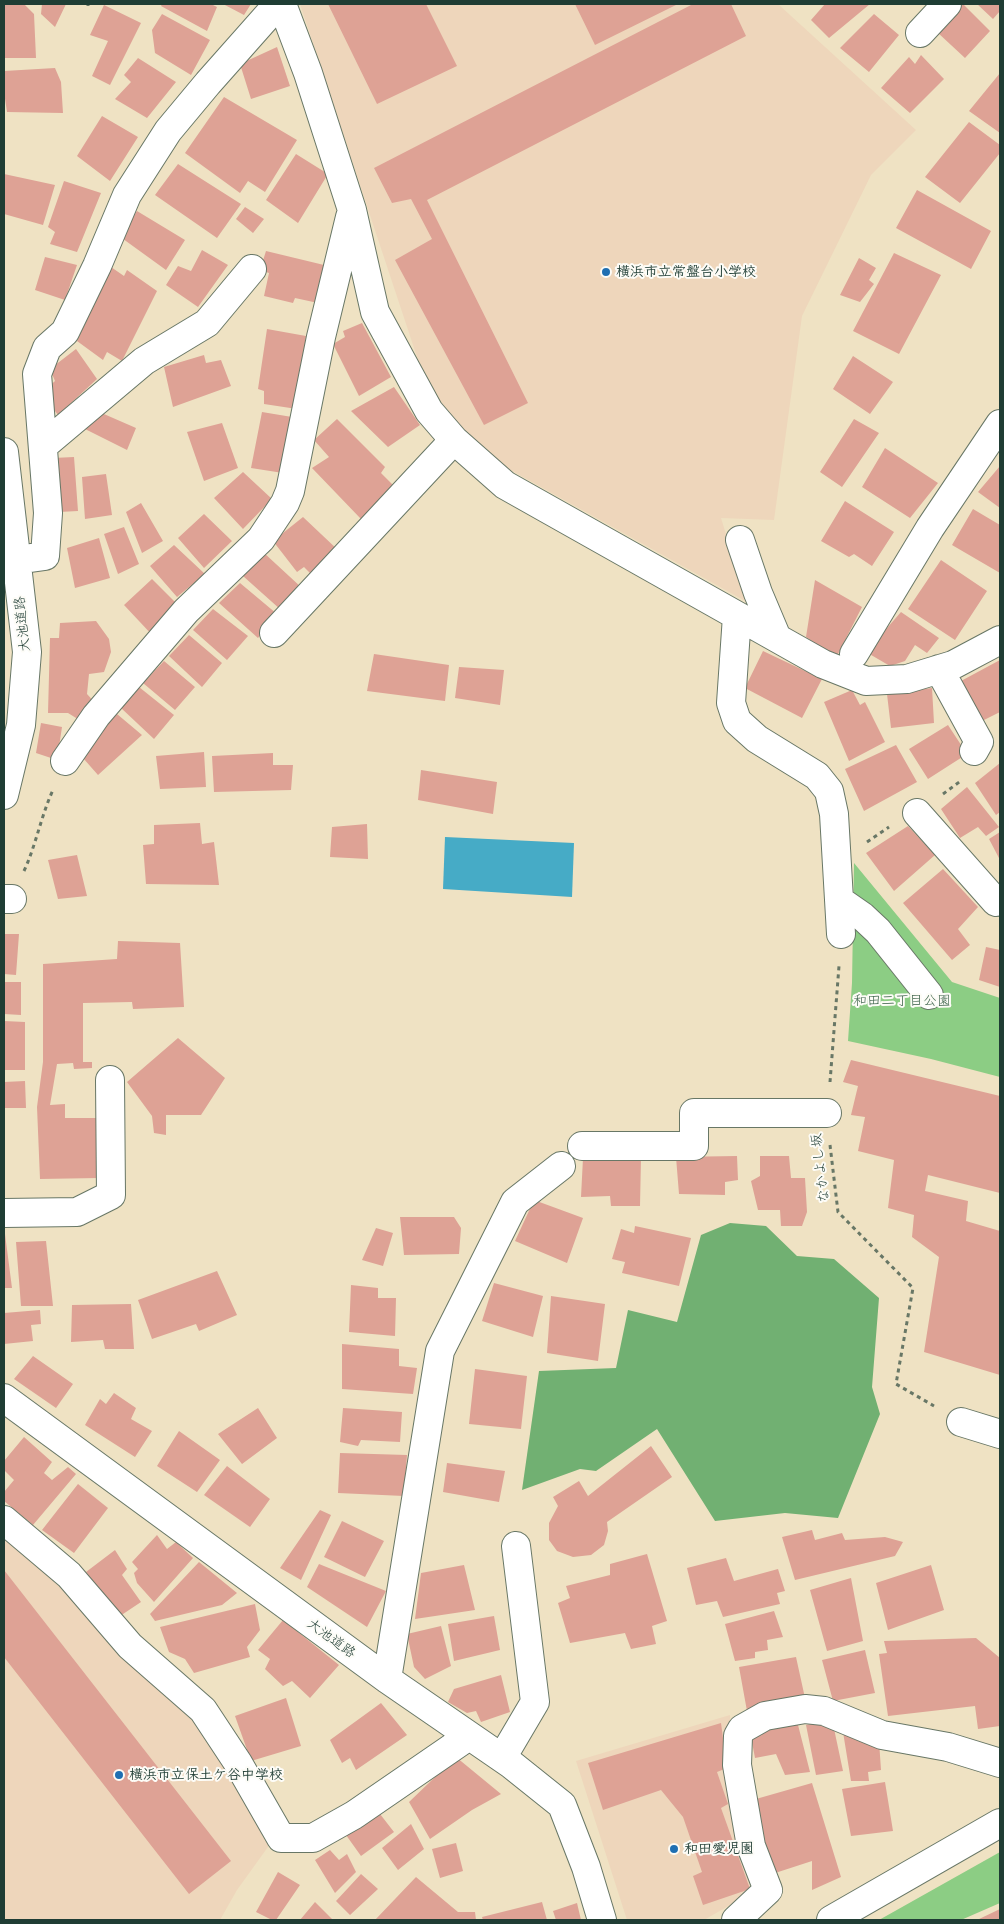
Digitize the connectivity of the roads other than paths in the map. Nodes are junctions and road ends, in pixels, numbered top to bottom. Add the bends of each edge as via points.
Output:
1 (280, 4) edge
2 (947, 4) edge
3 (920, 33) dead end
4 (352, 210) junction
5 (252, 269) dead end
6 (1000, 424) edge
7 (454, 440) junction
8 (43, 446) junction
9 (4, 452) edge
10 (740, 540) dead end
11 (16, 560) junction
12 (737, 616) junction
13 (274, 633) dead end
14 (777, 638) junction
15 (1000, 640) edge
16 (849, 663) junction
17 (939, 669) junction
18 (974, 751) dead end
19 (65, 761) road end
20 (4, 795) edge
21 (917, 813) dead end
22 (839, 900) junction
23 (1000, 900) edge
24 (841, 934) road end
25 (929, 995) dead end
26 (110, 1080) dead end
27 (827, 1113) road end
28 (582, 1146) dead end
29 (561, 1166) dead end
30 (4, 1213) edge
31 (4, 1398) edge
32 (960, 1422) road end
33 (1000, 1434) edge
34 (4, 1520) edge
35 (516, 1546) dead end
36 (387, 1680) junction
37 (469, 1736) junction
38 (502, 1758) junction
39 (1000, 1763) edge
40 (1000, 1823) edge
41 (602, 1920) edge
42 (736, 1920) edge
43 (831, 1920) edge

1 - 4 street via 308,73
1 - 8 street via 168,131 127,194 65,332 47,348 37,374
2 - 3 street
4 - 7 street via 376,312 428,411
4 - 19 street via 285,504 261,539 186,611 102,709
5 - 8 street via 207,323 144,362
6 - 16 street via 930,528
7 - 12 street via 505,485
7 - 13 street
8 - 11 street via 48,513 45,556
9 - 11 street, 大池道路
10 - 14 street
11 - 20 street, 大池道路 via 27,652 21,726
12 - 14 street
12 - 22 street via 731,703 737,721 757,739 817,776 829,791 834,814
14 - 16 street via 823,664
15 - 17 street
16 - 17 street via 866,681 907,678
17 - 18 street via 979,742
21 - 23 street via 996,902
22 - 24 street
22 - 25 street via 878,931
26 - 30 street via 111,1195 77,1212
27 - 28 street via 694,1113 694,1146
29 - 36 street via 515,1202 440,1351
31 - 36 street, 大池道路
32 - 33 street
34 - 37 street via 69,1574 130,1646 203,1710 281,1838 313,1838 354,1815
35 - 38 street via 535,1702
36 - 37 street, 大池道路
37 - 38 street, 大池道路
38 - 41 street, 大池道路 via 562,1805
39 - 42 street via 948,1747 882,1734 824,1711 806,1709 765,1716 742,1729 738,1736 737,1765 751,1846 768,1890
40 - 43 street

